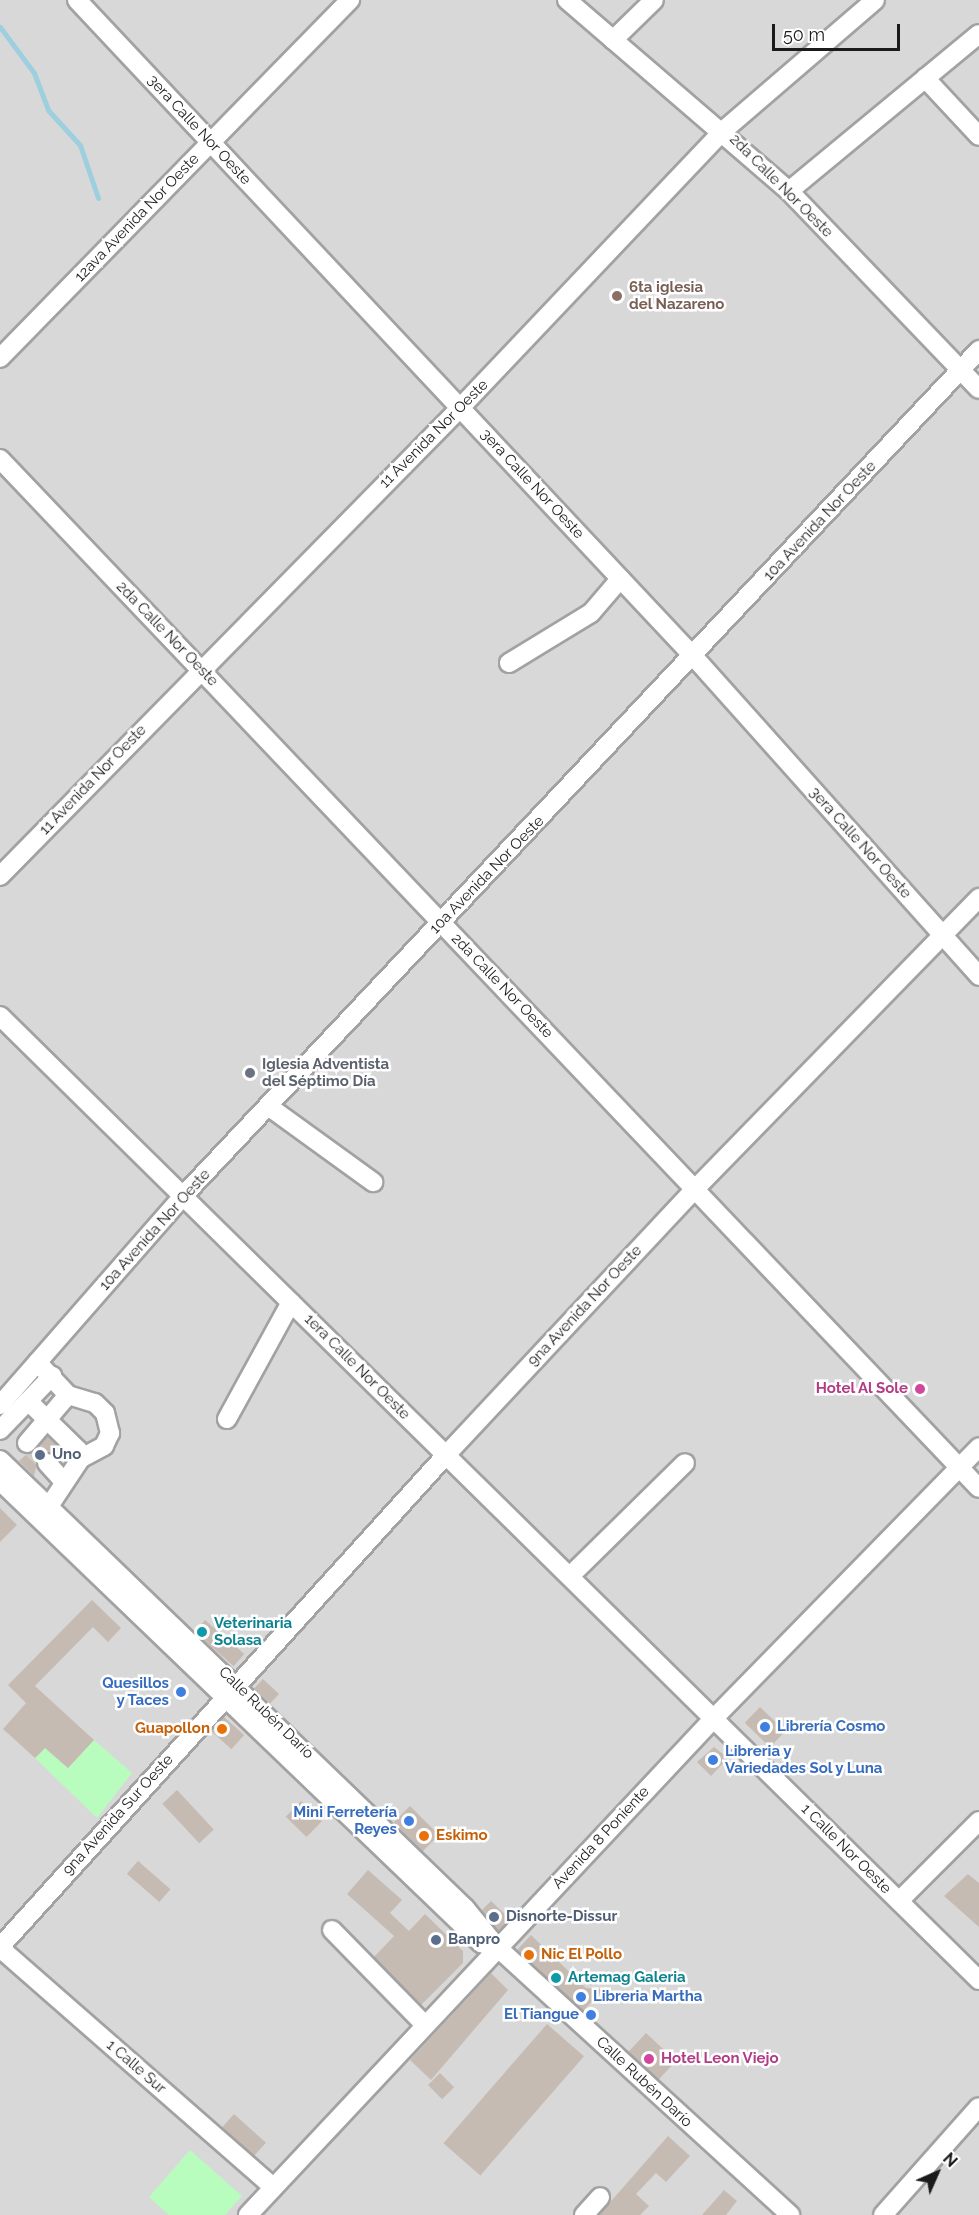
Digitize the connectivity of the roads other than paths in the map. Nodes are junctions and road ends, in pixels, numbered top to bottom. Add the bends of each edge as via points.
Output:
1 (77, 0) edge
2 (350, 0) edge
3 (567, 0) edge
4 (654, 0) edge
5 (875, 0) edge
6 (979, 34) edge
7 (613, 40) junction
8 (925, 78) junction
9 (724, 130) junction
10 (979, 136) edge
11 (211, 142) junction
12 (789, 191) junction
13 (979, 350) edge
14 (0, 358) edge
15 (960, 369) junction
16 (979, 389) edge
17 (460, 408) junction
18 (0, 459) edge
19 (621, 579) junction
20 (694, 657) junction
21 (509, 663) dead end
22 (200, 669) junction
23 (0, 876) edge
24 (979, 898) edge
25 (442, 923) junction
26 (943, 936) junction
27 (979, 976) edge
28 (0, 1016) edge
29 (268, 1106) junction
30 (373, 1182) dead end
31 (694, 1189) junction
32 (183, 1196) junction
33 (291, 1302) junction
34 (37, 1362) junction
35 (52, 1376) junction
36 (68, 1395) junction
37 (28, 1401) junction
38 (0, 1405) edge
39 (227, 1419) dead end
40 (50, 1420) junction
41 (3, 1421) edge
42 (979, 1447) edge
43 (446, 1455) junction
44 (81, 1458) junction
45 (0, 1461) edge
46 (47, 1463) tunnel mouth
47 (685, 1463) dead end
48 (960, 1468) junction
49 (0, 1481) edge
50 (63, 1481) junction
51 (979, 1488) edge
52 (45, 1513) junction
53 (570, 1576) junction
54 (230, 1689) junction
55 (714, 1718) junction
56 (979, 1821) edge
57 (899, 1901) junction
58 (332, 1930) dead end
59 (0, 1947) edge
60 (498, 1948) junction
61 (979, 1980) edge
62 (424, 2025) junction
63 (979, 2107) edge
64 (273, 2187) junction
65 (600, 2198) dead end
66 (249, 2215) edge
67 (584, 2215) edge
68 (790, 2215) edge
69 (883, 2215) edge

1 - 11 street, 3era Calle Nor Oeste
2 - 11 street, 12ava Avenida Nor Oeste
3 - 7 street, 2da Calle Nor Oeste
4 - 7 street
5 - 9 street, 11 Avenida Nor Oeste
6 - 8 street
7 - 9 street, 2da Calle Nor Oeste
8 - 10 street
8 - 12 street
9 - 12 street, 2da Calle Nor Oeste
9 - 17 street, 11 Avenida Nor Oeste
11 - 14 street, 12ava Avenida Nor Oeste
11 - 17 street, 3era Calle Nor Oeste
12 - 15 street, 2da Calle Nor Oeste
13 - 15 street, 10a Avenida Nor Oeste
15 - 16 street, 2da Calle Nor Oeste
15 - 20 street, 10a Avenida Nor Oeste
17 - 19 street, 3era Calle Nor Oeste
17 - 22 street, 11 Avenida Nor Oeste
18 - 22 street, 2da Calle Nor Oeste
19 - 20 street, 3era Calle Nor Oeste
19 - 21 street via 591,613
20 - 25 street, 10a Avenida Nor Oeste
20 - 26 street, 3era Calle Nor Oeste
22 - 23 street, 11 Avenida Nor Oeste
22 - 25 street, 2da Calle Nor Oeste
24 - 26 street, 9na Avenida Nor Oeste
25 - 29 street, 10a Avenida Nor Oeste
25 - 31 street, 2da Calle Nor Oeste
26 - 27 street, 3era Calle Nor Oeste
26 - 31 street, 9na Avenida Nor Oeste
28 - 32 street, 1era Calle Nor Oeste
29 - 30 street
29 - 32 street, 10a Avenida Nor Oeste
31 - 43 street, 9na Avenida Nor Oeste
31 - 48 street, 2da Calle Nor Oeste
32 - 33 street, 1era Calle Nor Oeste
32 - 34 street, 10a Avenida Nor Oeste
33 - 39 street
33 - 43 street, 1era Calle Nor Oeste
34 - 35 street
34 - 38 street, 10a Avenida Nor Oeste
35 - 36 street
35 - 37 street
36 - 40 street
36 - 44 street via 95,1403 105,1413 110,1434 105,1446
37 - 40 street
37 - 41 street
40 - 41 street via 29,1446
40 - 44 street
42 - 48 street, Avenida 8 Poniente
43 - 53 street, 1era Calle Nor Oeste
43 - 54 street, 9na Avenida Nor Oeste
44 - 50 street
45 - 52 street, Calle Rubén Darío
46 - 50 street
47 - 53 street
48 - 51 street, 2da Calle Nor Oeste
48 - 55 street, Avenida 8 Poniente
49 - 52 street, Calle Rubén Darío
50 - 52 street
52 - 54 street, Calle Rubén Darío
53 - 55 street, 1era Calle Nor Oeste
54 - 59 street, 9na Avenida Sur Oeste
54 - 60 street, Calle Rubén Darío
55 - 57 street, 1 Calle Nor Oeste
55 - 60 street, Avenida 8 Poniente
56 - 57 street
57 - 61 street, 1 Calle Nor Oeste
58 - 62 street
59 - 64 street, 1 Calle Sur
60 - 62 street, Avenida 8 Poniente
60 - 68 street, Calle Rubén Darío
62 - 64 street, Avenida 8 Poniente
63 - 69 street
64 - 66 street, Avenida 8 Poniente
65 - 67 street

